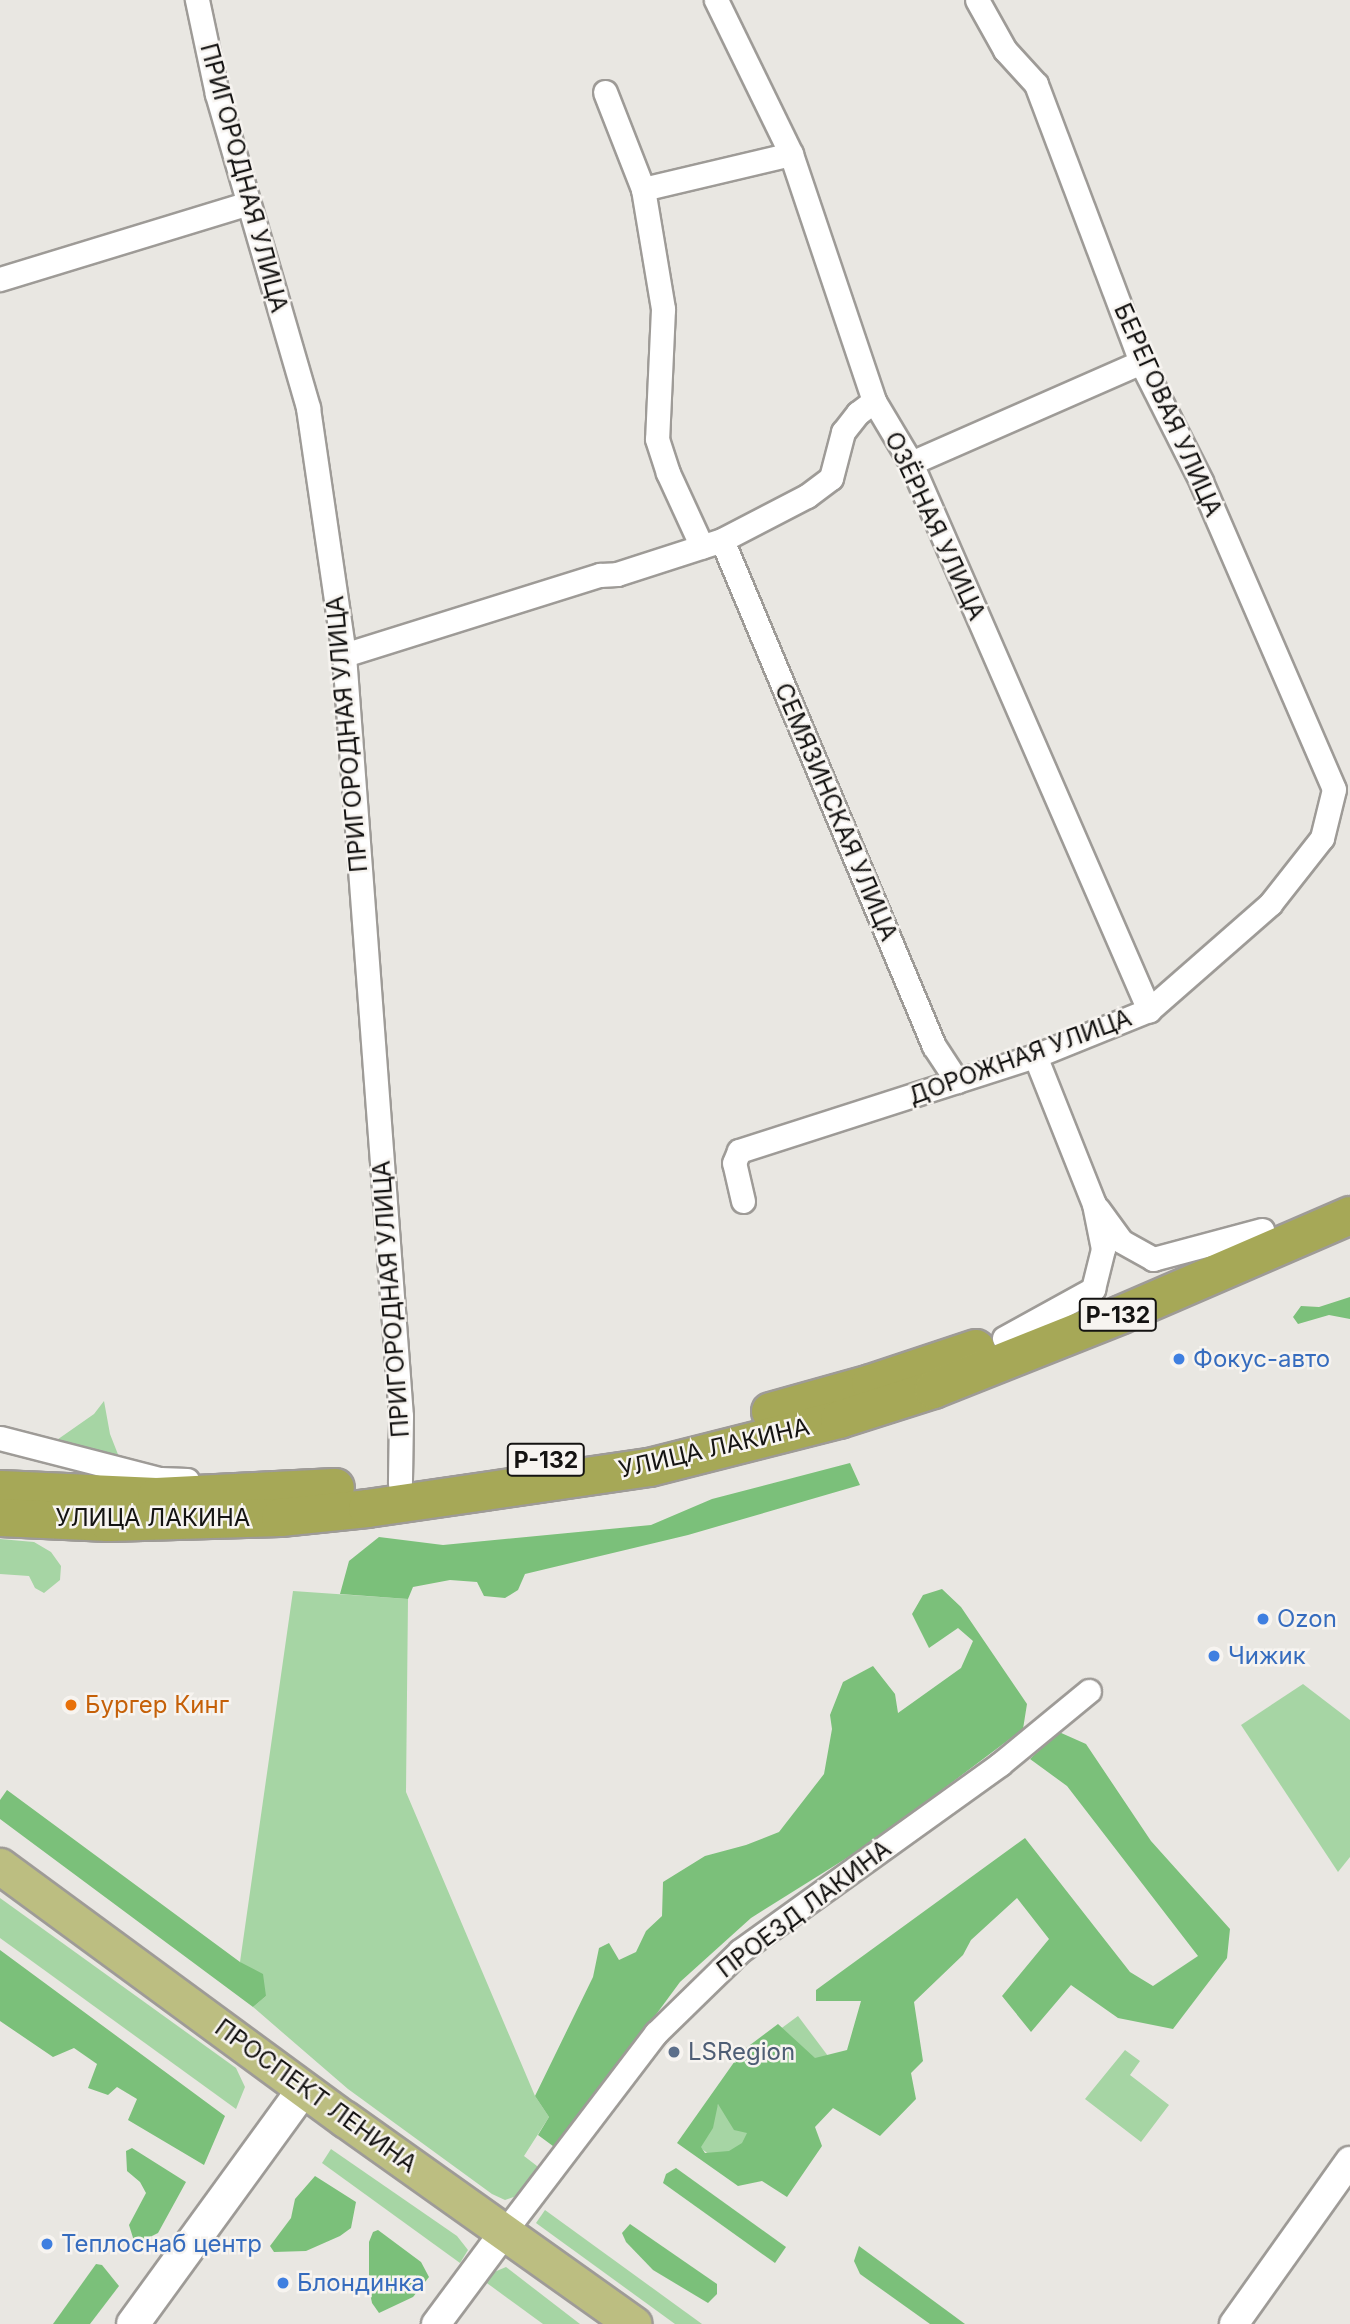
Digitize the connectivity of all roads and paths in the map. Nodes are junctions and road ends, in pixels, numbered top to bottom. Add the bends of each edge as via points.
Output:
1 (197, 0) edge
2 (716, 0) edge
3 (977, 0) edge
4 (605, 92) dead end
5 (792, 154) junction
6 (643, 189) junction
7 (248, 203) junction
8 (0, 279) edge
9 (1141, 362) junction
10 (874, 401) junction
11 (911, 463) junction
12 (712, 543) junction
13 (344, 654) junction
14 (1334, 789) joint
15 (1149, 1010) junction
16 (1035, 1056) junction
17 (957, 1081) junction
18 (1350, 1192) edge
19 (743, 1201) dead end
20 (1094, 1204) junction
21 (1350, 1215) edge
22 (1262, 1230) junction
23 (1004, 1338) junction
24 (0, 1438) edge
25 (400, 1483) junction
26 (0, 1489) edge
27 (288, 1491) junction
28 (0, 1517) edge
29 (1089, 1691) dead end
30 (0, 1866) edge
31 (304, 2088) junction
32 (1350, 2161) edge
33 (505, 2231) junction
34 (133, 2324) edge
35 (436, 2324) edge
36 (634, 2324) edge
37 (1234, 2324) edge

1 - 7 street, ПРИГОРОДНАЯ УЛИЦА via 217,94
2 - 5 street, ОЗЁРНАЯ УЛИЦА
3 - 9 street, БЕРЕГОВАЯ УЛИЦА via 1005,50 1036,84
4 - 6 street, СЕМЯЗИНСКАЯ УЛИЦА
5 - 6 street
5 - 10 street, ОЗЁРНАЯ УЛИЦА
6 - 12 street, СЕМЯЗИНСКАЯ УЛИЦА via 663,309 657,439
7 - 8 street
7 - 13 street, ПРИГОРОДНАЯ УЛИЦА via 308,408
9 - 11 street
9 - 14 street, БЕРЕГОВАЯ УЛИЦА via 1201,481
10 - 11 street, ОЗЁРНАЯ УЛИЦА
10 - 12 street via 843,432 831,478 807,496
11 - 15 street, ОЗЁРНАЯ УЛИЦА
12 - 13 street
12 - 17 street, СЕМЯЗИНСКАЯ УЛИЦА via 934,1046
13 - 25 street, ПРИГОРОДНАЯ УЛИЦА via 401,1416
14 - 15 street, ДОРОЖНАЯ УЛИЦА via 1322,838 1270,904
15 - 16 street, ДОРОЖНАЯ УЛИЦА
16 - 17 street, ДОРОЖНАЯ УЛИЦА
16 - 20 street
17 - 19 street, ДОРОЖНАЯ УЛИЦА via 739,1151 734,1163
18 - 22 highway, УЛИЦА ЛАКИНА / Р-132
20 - 22 street via 1121,1241 1153,1259
20 - 23 street via 1103,1249 1093,1289
21 - 28 highway, УЛИЦА ЛАКИНА / Р-132 via 933,1389 839,1419 649,1467 280,1517 108,1522
22 - 23 highway, УЛИЦА ЛАКИНА / Р-132
23 - 25 highway, УЛИЦА ЛАКИНА / Р-132 via 870,1383 692,1434
24 - 27 street via 160,1479 247,1483
25 - 27 highway, УЛИЦА ЛАКИНА / Р-132
26 - 27 highway, УЛИЦА ЛАКИНА / Р-132 via 156,1496
29 - 33 street, ПРОЕЗД ЛАКИНА via 1000,1765 740,1951 656,2033
30 - 31 main road, ПРОСПЕКТ ЛЕНИНА
31 - 33 main road, ПРОСПЕКТ ЛЕНИНА
31 - 34 main road
32 - 37 street
33 - 35 street
33 - 36 main road, ПРОСПЕКТ ЛЕНИНА

